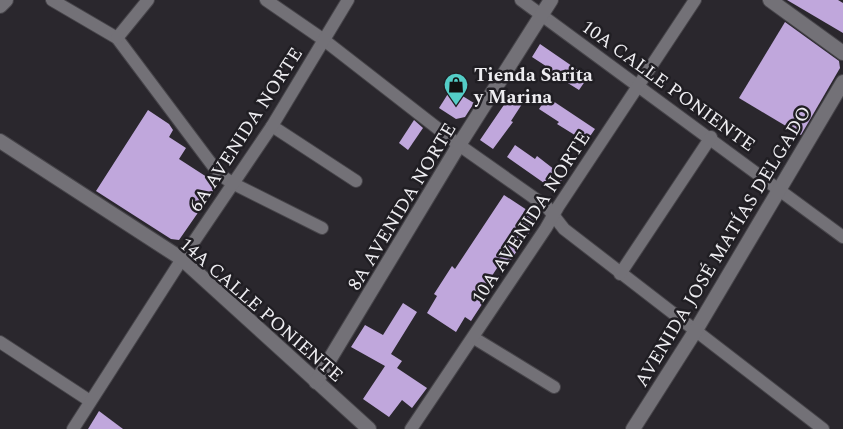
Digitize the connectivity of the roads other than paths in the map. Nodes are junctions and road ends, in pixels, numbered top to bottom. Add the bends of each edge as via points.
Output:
1 (6, 0) edge
2 (52, 0) edge
3 (148, 0) edge
4 (266, 0) edge
5 (348, 0) edge
6 (521, 0) edge
7 (552, 0) edge
8 (695, 0) edge
9 (770, 0) edge
10 (0, 6) edge
11 (541, 15) junction
12 (117, 38) junction
13 (324, 40) junction
14 (843, 53) edge
15 (843, 82) edge
16 (638, 86) junction
17 (272, 126) junction
18 (711, 137) junction
19 (0, 141) edge
20 (459, 145) junction
21 (356, 181) dead end
22 (232, 183) junction
23 (780, 190) junction
24 (553, 214) junction
25 (322, 228) dead end
26 (843, 237) edge
27 (182, 259) junction
28 (620, 274) junction
29 (696, 330) junction
30 (474, 338) junction
31 (0, 342) edge
32 (316, 382) junction
33 (554, 387) dead end
34 (90, 401) junction
35 (73, 429) edge
36 (369, 429) edge
37 (411, 429) edge
38 (633, 429) edge
39 (823, 429) edge

1 - 10 street
2 - 12 street
3 - 12 street
4 - 13 street
5 - 13 street, 6A AVENIDA NORTE
6 - 11 street, 10A CALLE PONIENTE
7 - 11 street, 8A AVENIDA NORTE
8 - 16 street, 10A AVENIDA NORTE
9 - 14 street
11 - 16 street, 10A CALLE PONIENTE
11 - 20 street, 8A AVENIDA NORTE
12 - 22 street via 211,166
13 - 17 street, 6A AVENIDA NORTE
13 - 20 street
15 - 23 street, AVENIDA JOSÉ MATÍAS DELGADO
16 - 18 street, 10A CALLE PONIENTE
16 - 24 street, 10A AVENIDA NORTE
17 - 21 street
17 - 22 street, 6A AVENIDA NORTE
18 - 23 street, 10A CALLE PONIENTE
18 - 28 street
19 - 27 street, 14A CALLE PONIENTE
20 - 24 street
20 - 32 street, 8A AVENIDA NORTE
22 - 25 street
22 - 27 street, 6A AVENIDA NORTE
23 - 26 street, 10A CALLE PONIENTE
23 - 29 street, AVENIDA JOSÉ MATÍAS DELGADO
24 - 28 street via 564,229
24 - 30 street, 10A AVENIDA NORTE
27 - 32 street, 14A CALLE PONIENTE
27 - 34 street, 6A AVENIDA NORTE
28 - 29 street
29 - 38 street, AVENIDA JOSÉ MATÍAS DELGADO
29 - 39 street
30 - 33 street
30 - 37 street, 10A AVENIDA NORTE
31 - 34 street
32 - 36 street, 14A CALLE PONIENTE
34 - 35 street, 6A AVENIDA NORTE

